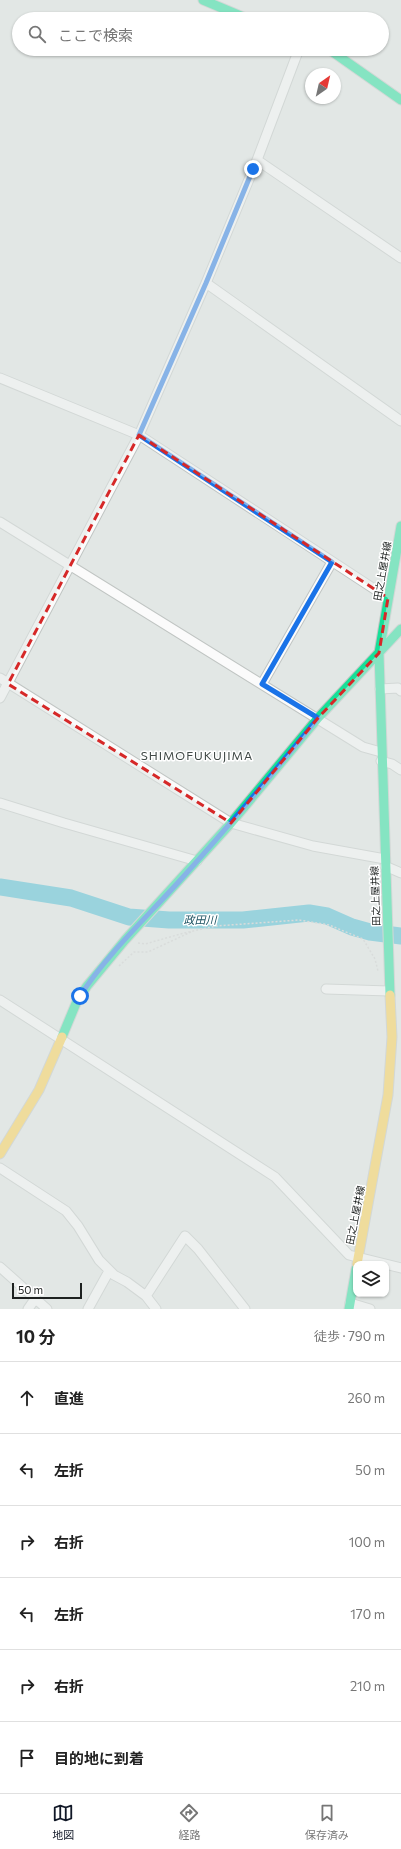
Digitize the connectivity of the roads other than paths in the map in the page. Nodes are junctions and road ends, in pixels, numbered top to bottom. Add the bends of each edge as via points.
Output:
1 (203, 0) edge
2 (231, 12) edge
3 (297, 56) edge
4 (339, 56) edge
5 (401, 100) edge
6 (257, 160) junction
7 (401, 258) edge
8 (206, 283) junction
9 (0, 378) edge
10 (401, 421) edge
11 (139, 435) junction
12 (0, 522) edge
13 (401, 526) edge
14 (332, 562) junction
15 (70, 566) junction
16 (388, 598) junction
17 (401, 630) edge
18 (379, 653) junction
19 (0, 678) edge
20 (8, 684) junction
21 (262, 684) junction
22 (380, 689) junction
23 (401, 691) edge
24 (0, 698) edge
25 (318, 718) junction
26 (381, 757) junction
27 (401, 770) edge
28 (0, 803) edge
29 (231, 823) junction
30 (197, 861) junction
31 (385, 863) junction
32 (401, 873) edge
33 (326, 990) dead end
34 (390, 991) junction
35 (0, 1000) edge
36 (60, 1039) junction
37 (0, 1154) edge
38 (0, 1168) edge
39 (358, 1260) edge
40 (0, 1267) edge
41 (401, 1268) edge
42 (109, 1271) junction
43 (353, 1285) edge
44 (146, 1296) junction
45 (35, 1299) junction
46 (349, 1306) edge
47 (28, 1309) edge
48 (46, 1309) edge
49 (88, 1309) edge
50 (156, 1309) edge
51 (245, 1309) edge
52 (370, 1309) edge

1 - 2 street
3 - 6 street
4 - 5 street
6 - 7 street
6 - 8 street
8 - 10 street
8 - 11 street
9 - 11 street
11 - 14 street
11 - 15 street
12 - 15 street
13 - 16 street, 田之上屋井線
14 - 16 street
14 - 21 street
15 - 20 street
15 - 21 street
16 - 18 street, 田之上屋井線
17 - 18 street
18 - 22 street, 田之上屋井線
18 - 25 street
19 - 20 street
20 - 24 street
20 - 29 street
21 - 25 street
22 - 23 street via 398,688
22 - 26 street, 田之上屋井線
25 - 26 street
25 - 29 street
26 - 27 street
26 - 31 street, 田之上屋井線
28 - 30 street
29 - 30 street
29 - 31 street
30 - 36 street via 87,986 77,1001
31 - 32 street
31 - 34 street, 田之上屋井線
33 - 34 street
34 - 39 street, 田之上屋井線 via 392,1037 388,1095
35 - 36 street
36 - 37 street via 39,1090
36 - 39 street via 276,1177 344,1250
38 - 42 street via 66,1211
39 - 41 street
40 - 45 street
42 - 44 street
42 - 49 street
43 - 46 street
44 - 50 street
44 - 51 street via 185,1236
45 - 47 street
45 - 48 street
46 - 52 street

